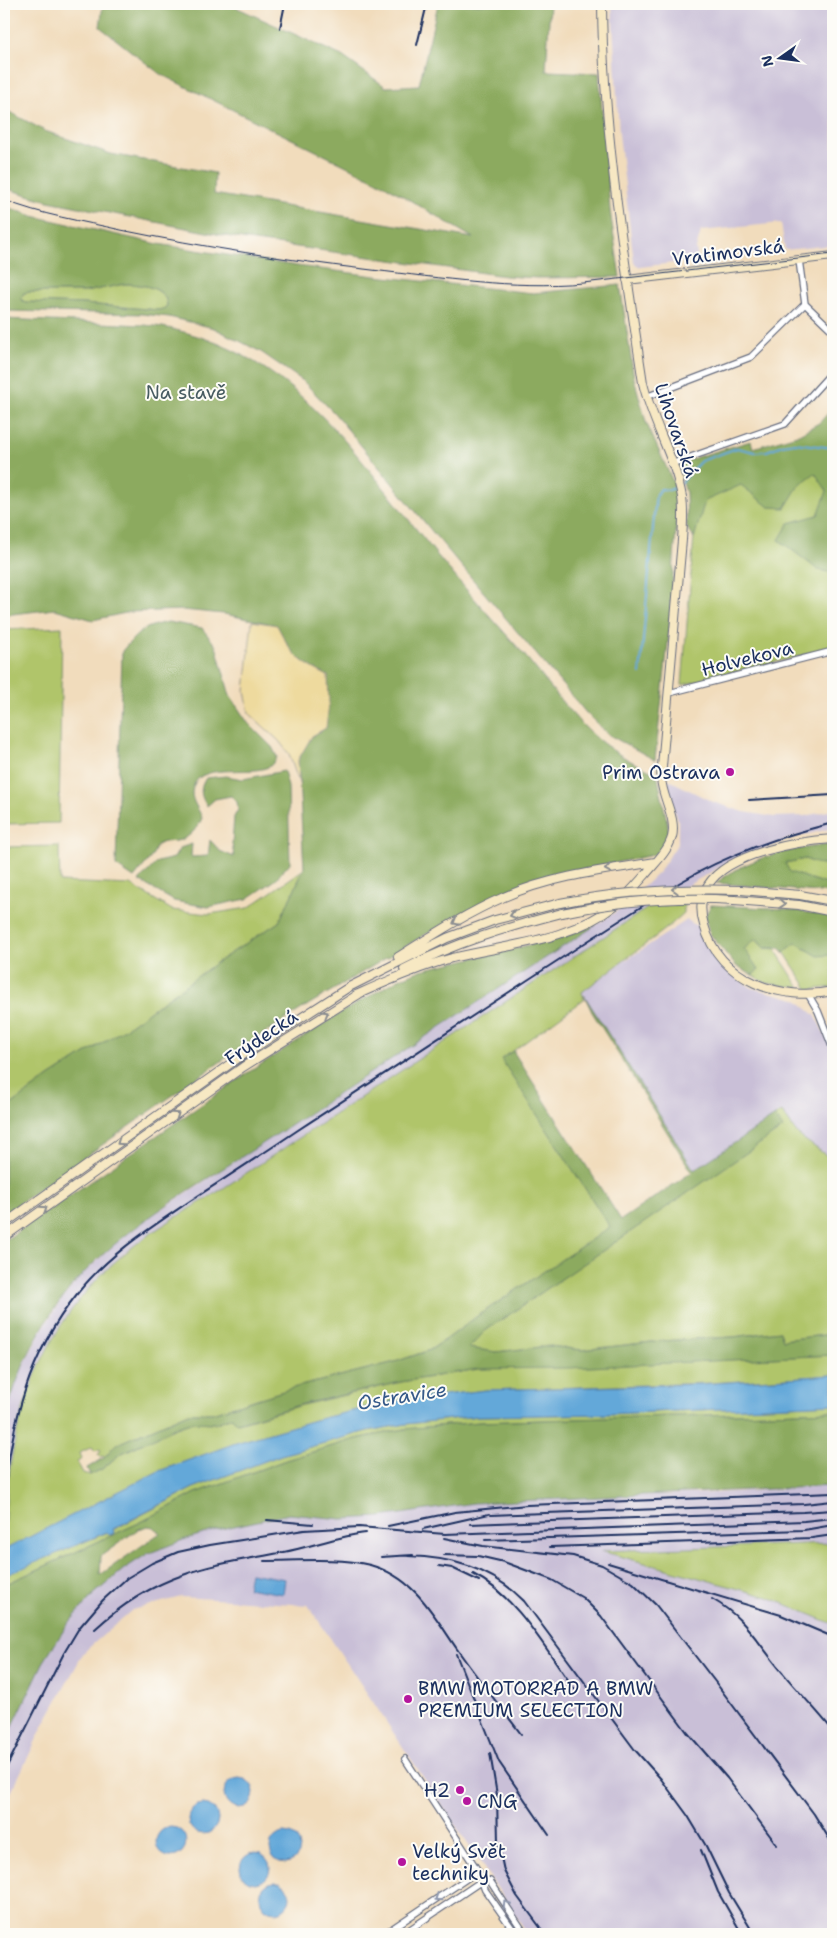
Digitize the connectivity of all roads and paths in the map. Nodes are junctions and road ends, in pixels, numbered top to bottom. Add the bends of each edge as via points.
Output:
1 (602, 4) edge
2 (833, 256) edge
3 (799, 260) junction
4 (627, 280) junction
5 (805, 304) junction
6 (833, 331) edge
7 (833, 372) edge
8 (646, 397) junction
9 (671, 464) junction
10 (833, 652) edge
11 (669, 693) junction
12 (833, 839) edge
13 (656, 862) junction
14 (833, 901) edge
15 (833, 912) edge
16 (349, 987) junction
17 (833, 991) edge
18 (808, 994) junction
19 (356, 995) junction
20 (833, 1049) edge
21 (4, 1224) edge
22 (4, 1237) edge
23 (405, 1759) dead end
24 (478, 1871) junction
25 (483, 1880) junction
26 (384, 1934) edge
27 (403, 1934) edge
28 (516, 1934) edge
29 (525, 1934) edge

1 - 4 main road, Lihovarská via 613,176
2 - 3 main road, Vratimovská
3 - 4 main road, Vratimovská
3 - 5 street
4 - 8 main road, Lihovarská
5 - 6 street
5 - 8 street via 751,357
7 - 9 street via 785,424
8 - 9 main road, Lihovarská
9 - 11 main road, Lihovarská via 680,490 683,526
10 - 11 street, Holvekova
11 - 13 main road, Lihovarská via 661,778 673,829 669,844
12 - 18 main road via 784,846 747,858 714,878 706,887 702,901 702,917 710,940 734,970 766,988
13 -> 16 main road via 571,876 505,896
13 - 19 main road, Lihovarská via 619,903 592,921 562,934 422,967
14 -> 16 main road, Frýdecká, bridge via 800,895 695,888 636,891 560,903 495,920 447,938
19 -> 15 main road, Frýdecká, bridge via 435,954 562,913 638,901 694,898 799,905
16 -> 21 main road, Frýdecká via 237,1059
17 - 18 main road
18 - 20 street
22 -> 19 main road, Frýdecká via 243,1067
23 - 24 street
24 - 25 street
24 -> 26 street
25 - 27 street
25 - 28 street via 485,1890
29 -> 25 street via 490,1881

